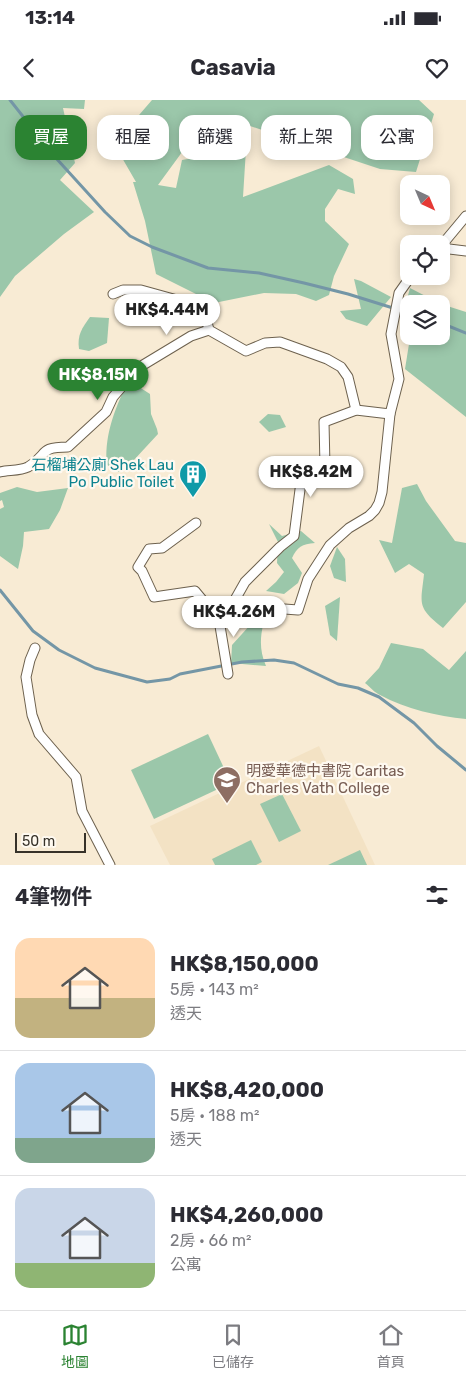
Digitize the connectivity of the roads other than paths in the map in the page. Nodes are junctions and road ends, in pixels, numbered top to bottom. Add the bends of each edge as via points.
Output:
1 (466, 216) edge
2 (450, 236) edge
3 (450, 248) edge
4 (466, 251) edge
5 (405, 285) edge
6 (113, 294) dead end
7 (209, 330) junction
8 (356, 410) junction
9 (390, 414) junction
10 (0, 472) edge
11 (196, 523) dead end
12 (232, 605) junction
13 (219, 620) junction
14 (35, 648) dead end
15 (227, 667) dead end
16 (110, 865) edge

1 - 2 street
3 - 4 street
5 - 9 street via 399,294 392,326 392,346 399,379
6 - 7 street via 141,290 188,304 206,318
7 - 8 street via 246,351 264,343 280,342 327,359 341,367 348,377
7 - 10 street via 191,336 138,368 113,397 106,412 68,447 47,448 27,467
8 - 9 street
8 - 12 street via 324,422 325,467 302,474 294,536 245,582
9 - 12 street via 379,503 369,516 330,545 308,579 298,610
11 - 13 street via 162,548 149,549 138,568 154,597 195,592
12 - 13 street
13 - 15 street
14 - 16 street via 26,677 32,715 39,734 76,777 82,811

